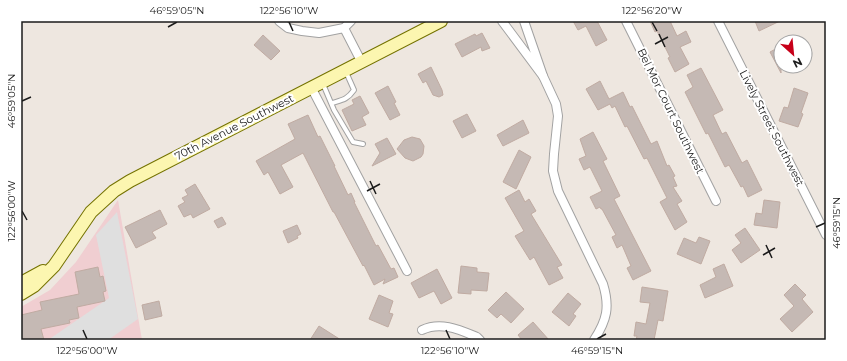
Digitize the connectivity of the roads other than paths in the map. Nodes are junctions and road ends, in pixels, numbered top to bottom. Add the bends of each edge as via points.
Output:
1 (279, 21) edge
2 (351, 21) edge
3 (441, 21) edge
4 (502, 21) edge
5 (524, 21) edge
6 (626, 21) edge
7 (718, 21) edge
8 (344, 28) junction
9 (361, 61) junction
10 (345, 70) junction
11 (543, 76) junction
12 (316, 84) junction
13 (332, 103) junction
14 (363, 144) dead end
15 (716, 201) dead end
16 (826, 235) edge
17 (54, 266) junction
18 (406, 271) dead end
19 (21, 283) edge
20 (21, 294) edge
21 (422, 330) dead end
22 (480, 340) edge
23 (594, 340) edge

1 - 8 street via 288,28 319,33
2 - 8 street
3 - 9 street, 70th Avenue Southwest
4 - 11 street
5 - 11 street
6 - 15 street, Bel Mor Court Southwest
7 - 16 street, Lively Street Southwest
8 - 9 street
9 - 10 street, 70th Avenue Southwest
10 - 12 street, 70th Avenue Southwest
10 - 13 lane via 354,90 344,100
11 - 23 street via 556,104 558,116 553,171 558,191 603,284 606,297 603,326
12 - 13 lane
12 - 17 street, 70th Avenue Southwest via 114,191 91,212
12 - 18 street
13 - 14 lane via 353,142
17 - 19 street, 70th Avenue Southwest
17 - 20 street, 70th Avenue Southwest via 34,286
21 - 22 street via 430,326 452,327

